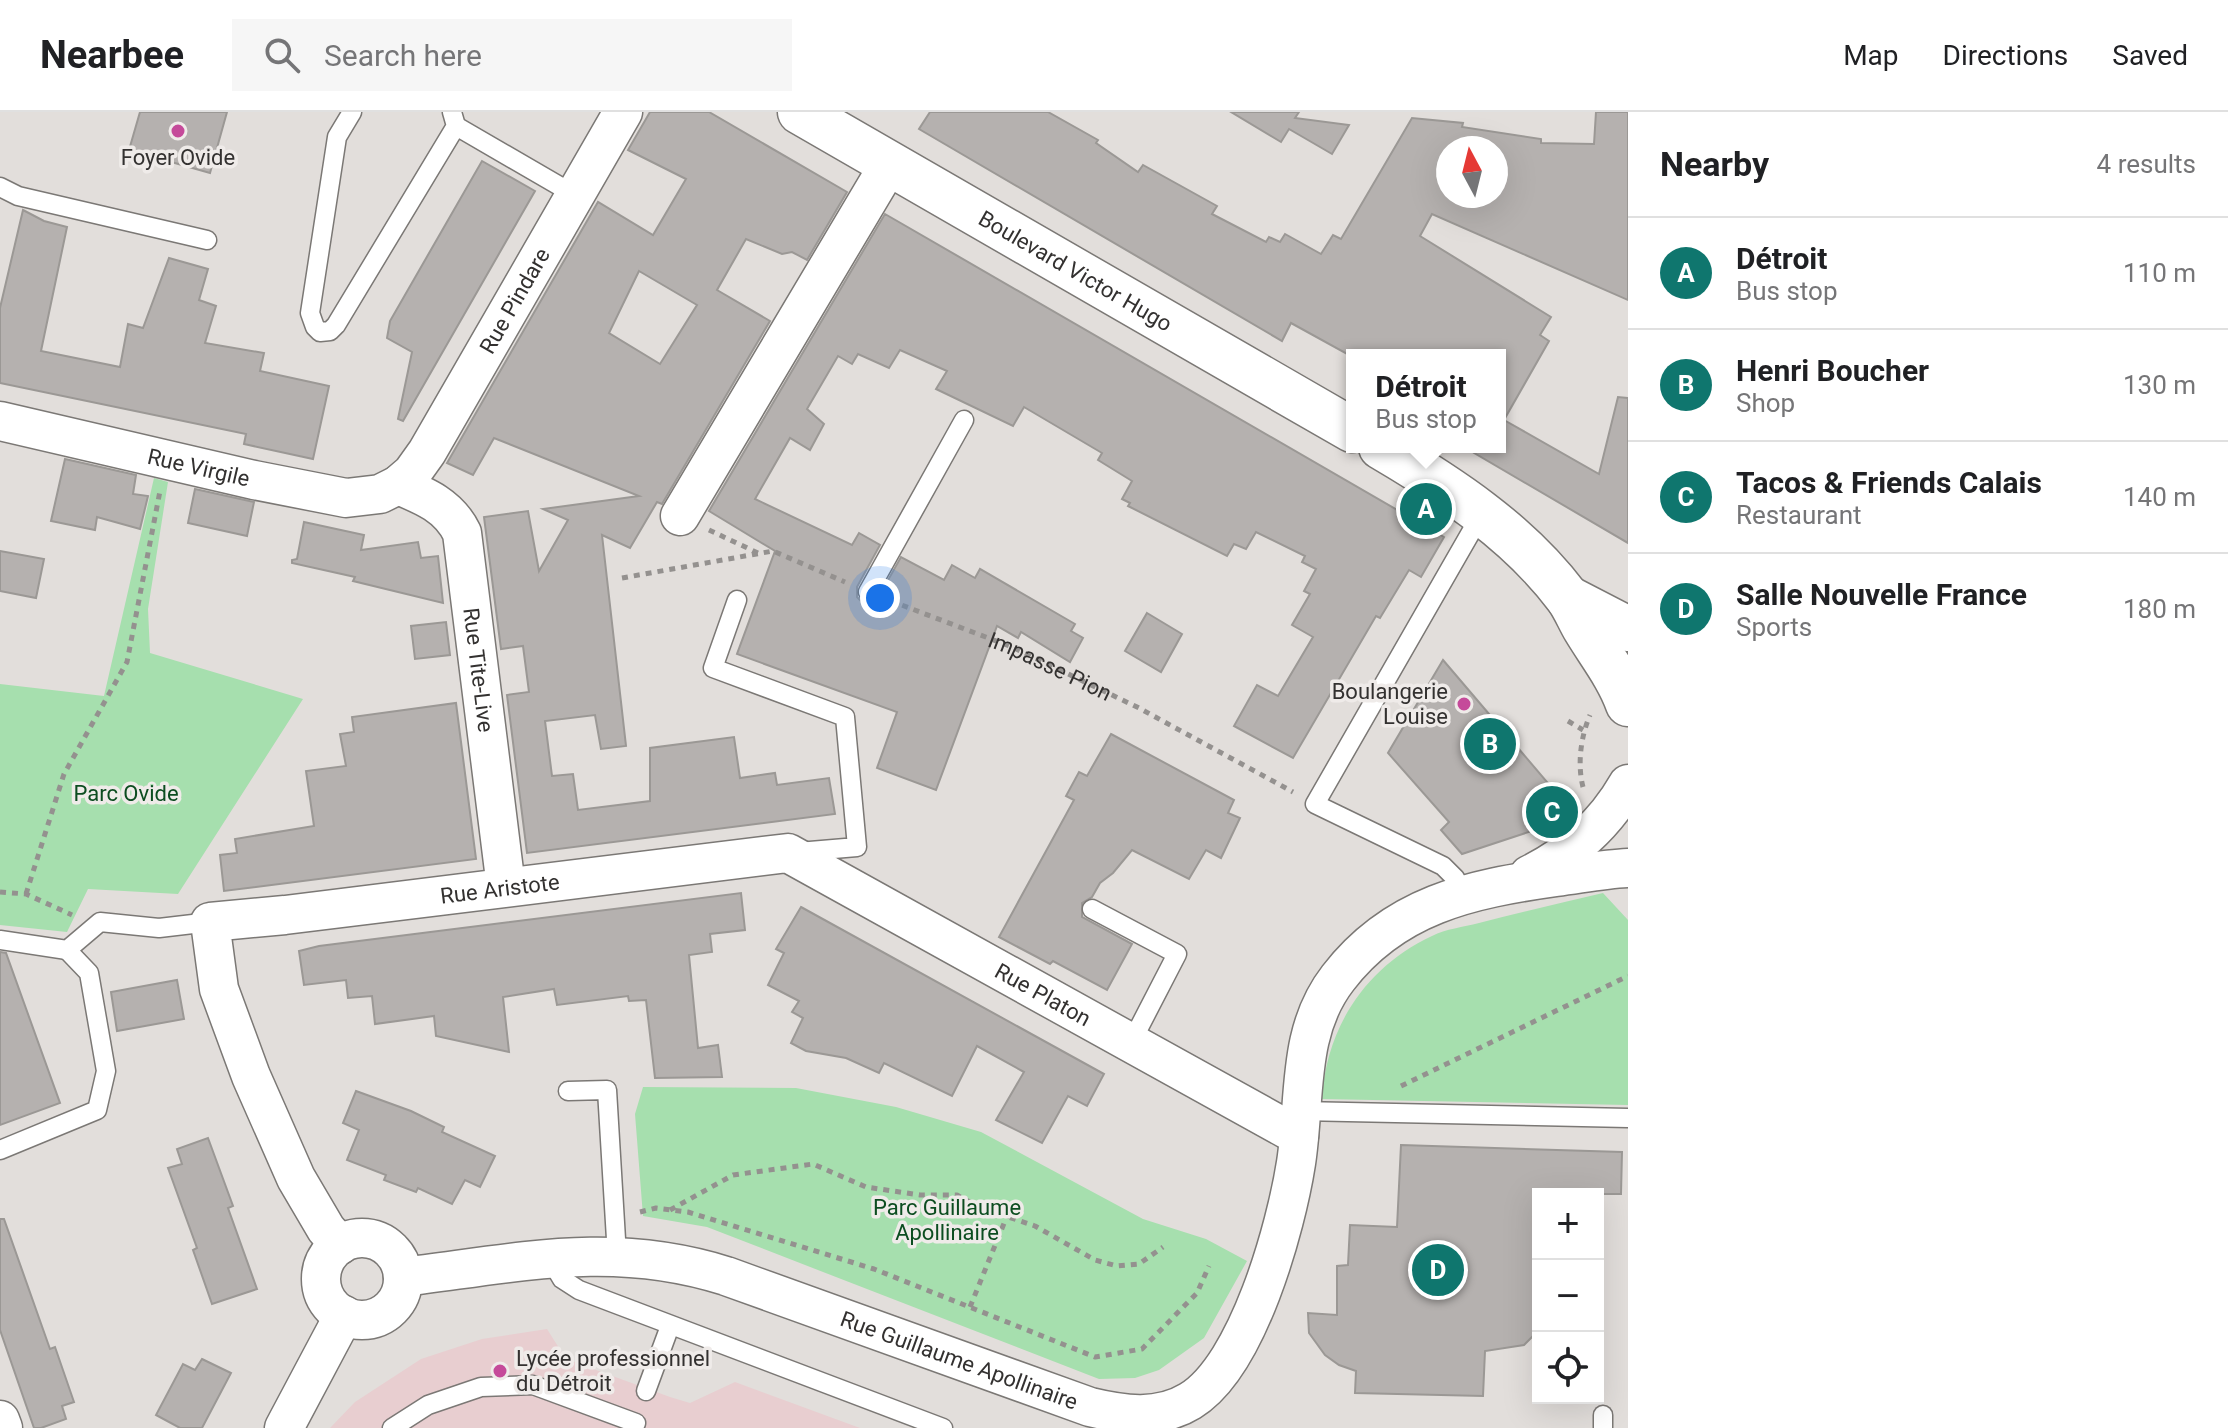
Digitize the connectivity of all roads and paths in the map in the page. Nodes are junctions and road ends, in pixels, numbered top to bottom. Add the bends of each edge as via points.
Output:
1 (352, 112) edge
2 (623, 112) edge
3 (800, 112) edge
4 (454, 119) edge
5 (890, 163) junction
6 (0, 187) edge
7 (575, 195) junction
8 (207, 240) dead end
9 (964, 420) dead end
10 (0, 421) edge
11 (1346, 427) edge
12 (1391, 453) edge
13 (166, 459) junction
14 (398, 485) junction
15 (1482, 513) junction
16 (680, 516) joint
17 (760, 554) junction
18 (622, 578) dead end
19 (868, 592) junction
20 (1568, 598) junction
21 (737, 600) dead end
22 (1628, 629) edge
23 (1628, 704) edge
24 (1568, 721) dead end
25 (1583, 730) dead end
26 (1628, 784) edge
27 (1315, 804) junction
28 (788, 853) junction
29 (1628, 868) edge
30 (1516, 881) junction
31 (506, 887) junction
32 (0, 892) edge
33 (26, 894) junction
34 (1464, 896) junction
35 (1092, 909) dead end
36 (100, 922) junction
37 (210, 922) junction
38 (0, 940) edge
39 (67, 950) junction
40 (1628, 976) edge
41 (1131, 1043) junction
42 (1393, 1090) dead end
43 (568, 1091) dead end
44 (1628, 1118) edge
45 (1300, 1123) junction
46 (0, 1150) edge
47 (669, 1210) junction
48 (1007, 1216) junction
49 (615, 1217) junction
50 (340, 1245) junction
51 (1163, 1247) dead end
52 (617, 1256) junction
53 (550, 1259) junction
54 (1209, 1266) dead end
55 (403, 1277) junction
56 (970, 1307) junction
57 (344, 1315) junction
58 (670, 1326) junction
59 (646, 1391) dead end
60 (0, 1420) edge
61 (1125, 1421) edge
62 (636, 1423) dead end
63 (3, 1428) edge
64 (284, 1428) edge
65 (392, 1428) edge
66 (943, 1428) edge

1 - 4 lane via 337,137 310,313 320,332 336,325
2 - 7 street, Rue Pindare
3 - 5 main road, Boulevard Victor Hugo
4 - 7 lane
5 - 11 main road, Boulevard Victor Hugo
5 - 16 street
6 - 8 lane via 18,196
7 - 14 street, Rue Pindare via 427,452
9 - 19 lane
10 - 13 street, Rue Virgile
12 - 15 main road
13 - 14 street, Rue Virgile via 346,498 380,494
13 - 33 path via 127,662 64,774
14 - 31 street, Rue Tite-Live via 440,505 462,533
15 - 20 main road
15 - 27 lane
16 - 17 path
17 - 18 path
17 - 19 path, Impasse Pion via 773,551
19 - 27 path, Impasse Pion via 1012,647 1139,708
20 - 22 main road
20 - 23 main road
21 - 28 lane via 713,668 845,717 857,847
24 - 25 path
26 - 30 street, Rue Guillaume Apollinaire via 1593,831 1559,859
27 - 34 lane via 1443,866
28 - 31 street, Rue Aristote
28 - 41 street, Rue Platon
29 - 30 street, Rue Guillaume Apollinaire
30 - 34 street, Rue Guillaume Apollinaire
31 - 37 street, Rue Aristote
32 - 33 path
33 - 36 path via 79,919
34 - 45 street, Rue Guillaume Apollinaire via 1402,920 1367,946 1337,979 1309,1039
35 - 41 lane via 1177,954
36 - 37 lane via 159,928
36 - 39 lane
37 - 50 street via 219,989 251,1076 296,1178
38 - 39 lane
39 - 46 lane via 89,973 106,1071 97,1110
40 - 42 path
41 - 45 street, Rue Platon
43 - 49 lane via 607,1090
44 - 45 lane
45 - 61 street, Rue Guillaume Apollinaire via 1276,1250 1234,1349 1190,1401
47 - 48 path via 733,1175 813,1164 866,1187 957,1195
47 - 49 path
47 - 56 path via 874,1269
48 - 51 path via 1117,1266 1139,1264
48 - 56 path
49 - 52 lane
50 - 55 street via 365,1238 384,1244 398,1258
50 - 57 street via 327,1259 322,1278 326,1297
52 - 53 street, Rue Guillaume Apollinaire
52 - 61 street, Rue Guillaume Apollinaire via 671,1261 726,1276
53 - 55 street, Rue Guillaume Apollinaire
53 - 58 lane via 569,1285
54 - 56 path via 1197,1293 1142,1349 1095,1357
55 - 57 street via 399,1296 387,1311 363,1320
57 - 64 street
58 - 59 lane
58 - 66 lane
60 - 63 street
62 - 65 lane via 533,1385 481,1387 428,1405

